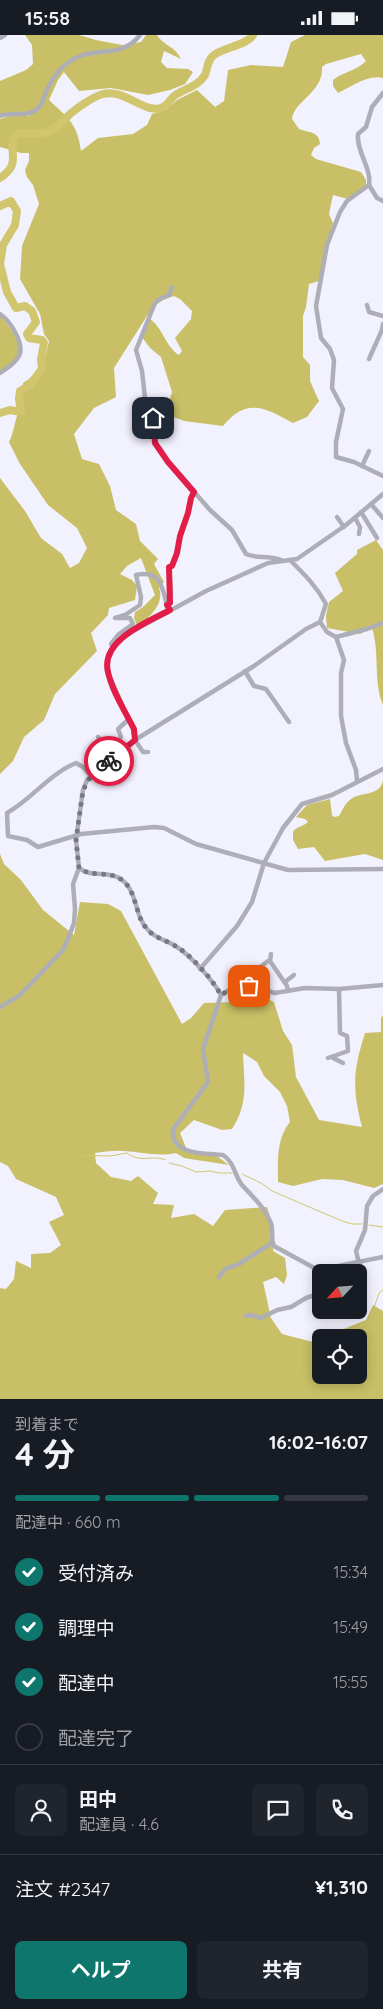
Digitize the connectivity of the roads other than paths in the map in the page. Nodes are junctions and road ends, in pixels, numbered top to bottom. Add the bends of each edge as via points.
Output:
1 (5, 35) edge
2 (140, 35) edge
3 (0, 38) edge
4 (383, 93) edge
5 (0, 116) edge
6 (369, 185) junction
7 (383, 201) edge
8 (172, 287) dead end
9 (367, 305) dead end
10 (0, 313) edge
11 (383, 316) edge
12 (383, 324) edge
13 (369, 359) dead end
14 (0, 373) edge
15 (369, 451) dead end
16 (362, 466) junction
17 (383, 477) edge
18 (194, 492) junction
19 (383, 495) edge
20 (371, 504) junction
21 (361, 512) junction
22 (337, 517) dead end
23 (354, 518) junction
24 (383, 519) edge
25 (344, 527) junction
26 (359, 533) dead end
27 (378, 538) dead end
28 (282, 561) junction
29 (291, 561) junction
30 (169, 608) junction
31 (320, 621) junction
32 (383, 623) edge
33 (336, 637) junction
34 (112, 648) junction
35 (245, 671) junction
36 (129, 719) junction
37 (289, 722) dead end
38 (98, 737) dead end
39 (121, 737) dead end
40 (135, 740) junction
41 (148, 752) dead end
42 (112, 759) junction
43 (383, 769) edge
44 (91, 776) junction
45 (357, 781) junction
46 (77, 835) junction
47 (264, 863) junction
48 (79, 868) junction
49 (383, 869) edge
50 (271, 954) dead end
51 (270, 961) junction
52 (200, 969) junction
53 (258, 969) dead end
54 (294, 975) dead end
55 (284, 982) junction
56 (383, 985) edge
57 (339, 989) junction
58 (288, 991) junction
59 (221, 995) junction
60 (0, 1007) edge
61 (343, 1063) dead end
62 (383, 1189) edge
63 (272, 1243) junction
64 (383, 1257) edge
65 (359, 1261) junction
66 (360, 1264) edge
67 (219, 1277) dead end
68 (312, 1296) edge
69 (246, 1316) dead end

1 - 3 street
2 - 5 street via 134,43 120,49 82,56 68,63 55,75 35,111
4 - 6 street via 372,107 366,127 358,133
6 - 7 street
6 - 16 street via 347,201 340,212 327,245 316,306 320,338 330,349 334,360 332,388 343,409 336,457
8 - 18 street via 169,295 156,303 136,346 136,354 145,398 153,418 155,443
9 - 11 street via 369,312
10 - 14 street via 11,325 21,347 17,360
12 - 13 street
15 - 16 street
16 - 17 street
18 - 28 street via 232,530 246,554
18 - 30 street via 177,553 169,567
19 - 20 street
20 - 21 street
20 - 24 street
21 - 23 street
21 - 27 street
22 - 25 street
23 - 25 street
23 - 26 street via 360,527
25 - 29 street via 302,557
28 - 29 street
28 - 30 street via 262,566
29 - 31 street via 314,583 326,604
30 - 34 street
30 - 34 street via 156,578 147,573 136,575 140,605 115,618 130,618 133,624 119,633 111,644
31 - 33 street
31 - 35 street
32 - 33 street
33 - 45 street via 344,660 341,716
34 - 36 street via 107,671
35 - 37 street via 254,686 266,689
35 - 40 street
36 - 39 street via 118,729
36 - 40 street
38 - 42 street
40 - 41 street via 141,751
40 - 42 street
42 - 44 street
43 - 45 street
44 - 46 street via 83,790
44 - 46 street via 80,764 73,764 7,813 8,836 27,840 38,847
45 - 47 street via 332,795 302,804 283,828
46 - 47 street via 159,827 196,844
46 - 48 street
47 - 49 street via 292,871
47 - 52 street via 248,907 237,926
48 - 52 street via 123,880 131,890 139,918 147,930 182,950
48 - 60 street via 73,884 74,923 66,945 20,995
50 - 51 street
51 - 53 street
51 - 55 street
52 - 59 street
54 - 55 street
55 - 58 street
56 - 57 street
57 - 58 street
57 - 61 street via 340,1033 347,1036 348,1051 330,1058
58 - 59 street via 275,993 249,986
59 - 63 street via 203,1049 208,1082 172,1133 183,1149 223,1155 232,1162 240,1180 272,1224
62 - 65 street via 369,1202 365,1230 356,1251
63 - 65 street via 280,1251 318,1271
63 - 67 street via 226,1269
64 - 65 street
65 - 66 street
68 - 69 street via 262,1318

